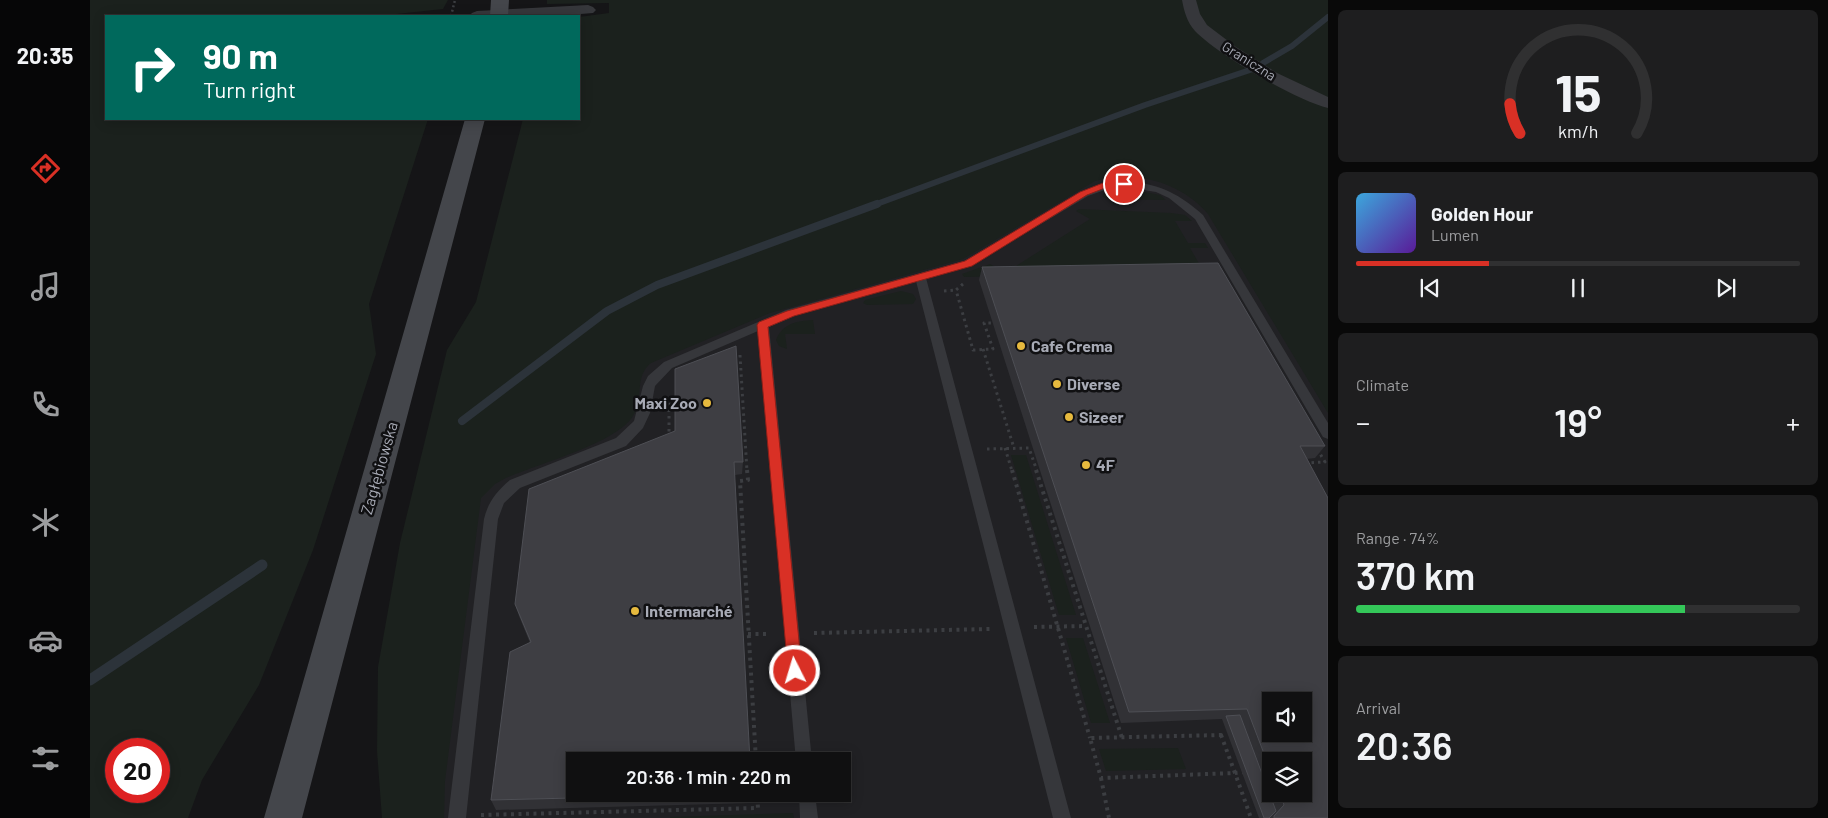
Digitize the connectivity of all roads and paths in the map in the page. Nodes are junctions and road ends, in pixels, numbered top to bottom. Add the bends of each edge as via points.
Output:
1 (455, 0) edge
2 (1189, 0) edge
3 (500, 10) edge
4 (588, 10) dead end
5 (451, 15) edge
6 (480, 15) edge
7 (1328, 104) edge
8 (475, 120) edge
9 (920, 278) junction
10 (969, 279) dead end
11 (992, 323) edge
12 (763, 332) junction
13 (984, 349) junction
14 (1328, 434) edge
15 (1315, 445) edge
16 (1005, 448) junction
17 (1014, 448) junction
18 (965, 449) junction
19 (1298, 464) edge
20 (1057, 626) junction
21 (1086, 626) junction
22 (1012, 628) junction
23 (792, 633) junction
24 (748, 634) junction
25 (1090, 738) junction
26 (1122, 738) junction
27 (755, 752) edge
28 (803, 752) edge
29 (1248, 771) edge
30 (1235, 773) junction
31 (1101, 778) junction
32 (758, 802) edge
33 (808, 802) edge
34 (662, 811) junction
35 (457, 817) edge
36 (662, 817) edge
37 (283, 818) edge
38 (809, 818) edge
39 (1062, 818) edge
40 (1110, 818) edge
41 (1251, 818) edge

1 - 5 path
2 - 7 street, Graniczna via 1192,14 1201,28 1230,50 1271,76
3 - 4 street
3 - 6 street
8 - 37 main road, Zagłębiowska
9 - 12 lane via 790,314
9 - 14 lane via 968,263 1103,186 1124,184 1155,189 1187,205 1199,217
9 - 18 lane
10 - 13 path via 956,290 974,350
11 - 13 path via 984,323 993,349
12 - 23 lane
12 - 24 path via 739,348 748,480 740,481
12 - 35 lane via 668,365 650,382 643,414 631,434 621,442 515,484 494,505
13 - 17 path
15 - 19 path via 1325,462
16 - 17 path
16 - 18 path
16 - 20 path
17 - 21 path via 1029,448
18 - 22 lane
20 - 21 path
20 - 22 path
20 - 25 path
21 - 26 path
22 - 23 path
22 - 39 lane
23 - 24 path
23 - 28 lane
24 - 27 path
25 - 26 path
25 - 31 path
26 - 30 path via 1221,735
29 - 30 path
30 - 31 path
30 - 41 path
31 - 40 path
32 - 34 path via 758,808
33 - 38 lane
34 - 35 path
34 - 36 path

